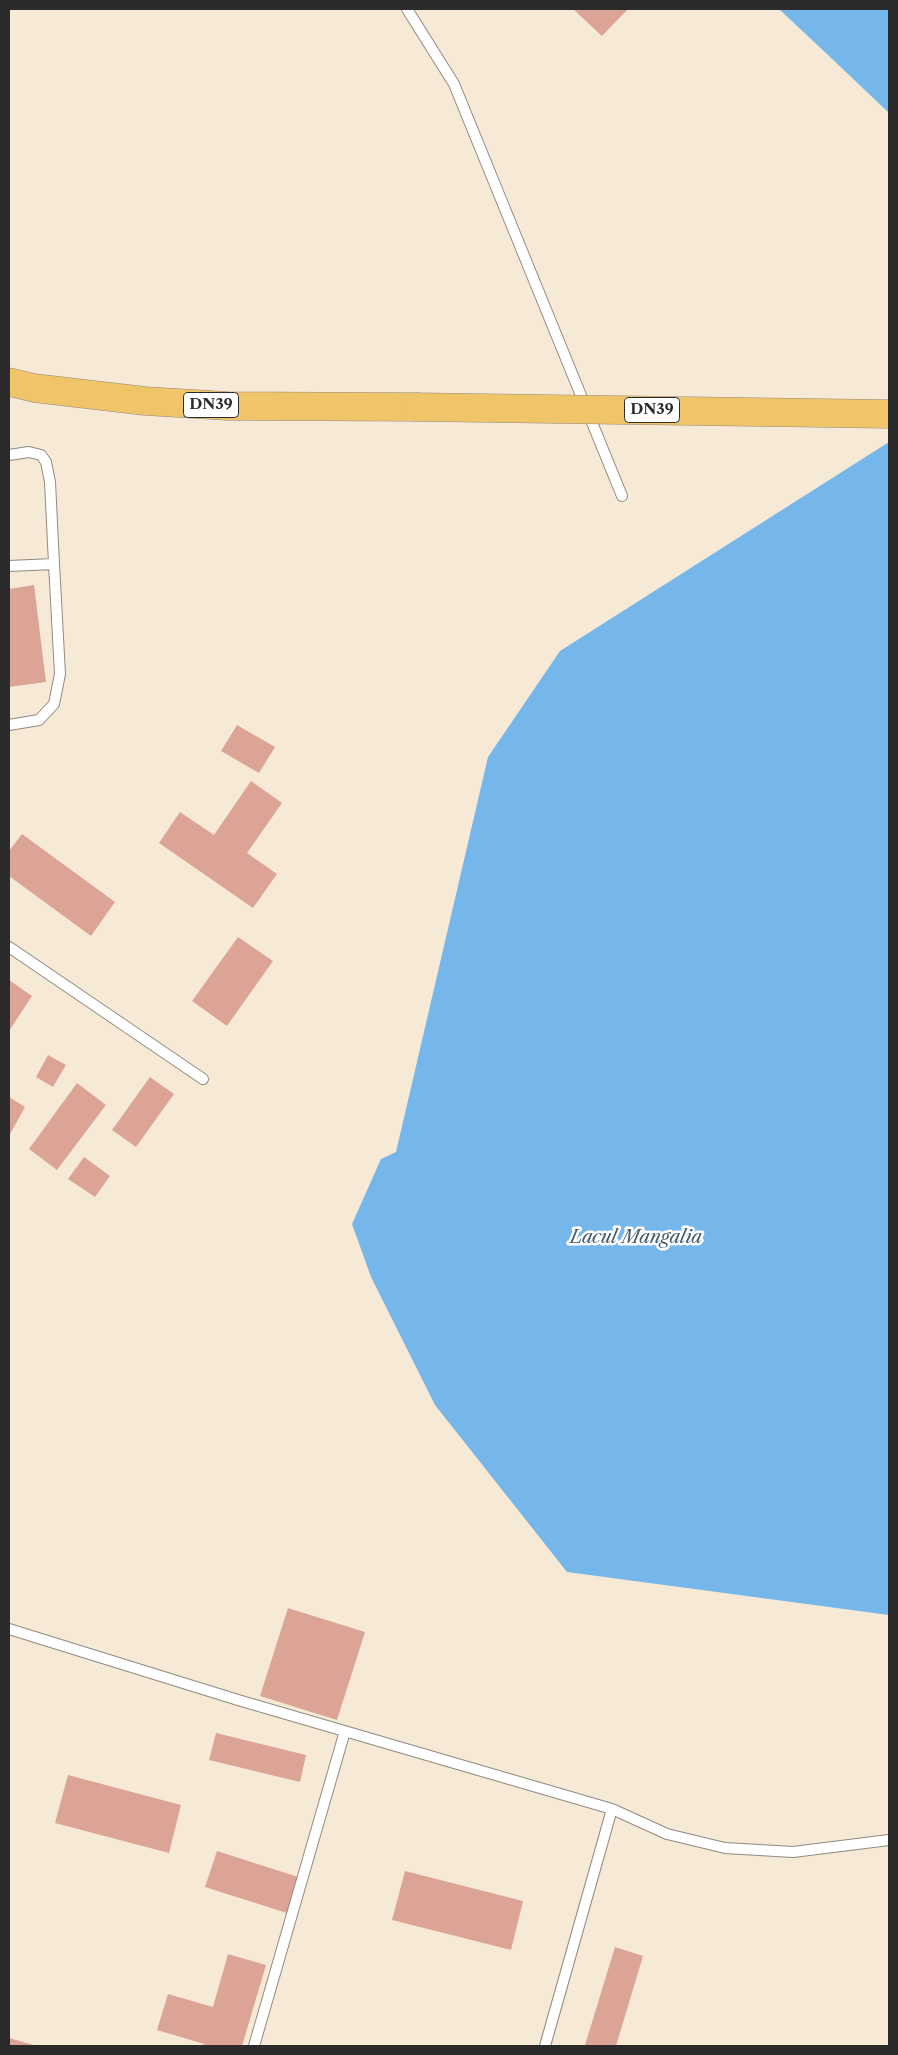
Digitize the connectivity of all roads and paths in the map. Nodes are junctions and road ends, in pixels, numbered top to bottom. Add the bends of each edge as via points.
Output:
1 (407, 9) edge
2 (9, 382) edge
3 (889, 414) edge
4 (9, 455) edge
5 (622, 496) dead end
6 (54, 564) junction
7 (9, 566) edge
8 (9, 725) edge
9 (9, 946) edge
10 (203, 1079) dead end
11 (9, 1629) edge
12 (345, 1731) junction
13 (612, 1809) junction
14 (889, 1840) edge
15 (254, 2046) edge
16 (545, 2046) edge

1 - 5 lane via 454,84
2 - 3 highway, DN39, bridge via 43,390 228,406
4 - 6 lane via 29,452 41,455 46,462
6 - 7 lane
6 - 8 lane via 60,674 54,704 39,720
9 - 10 lane
11 - 12 lane
12 - 13 lane
12 - 15 lane
13 - 14 lane via 668,1834 725,1848 793,1852
13 - 16 lane

